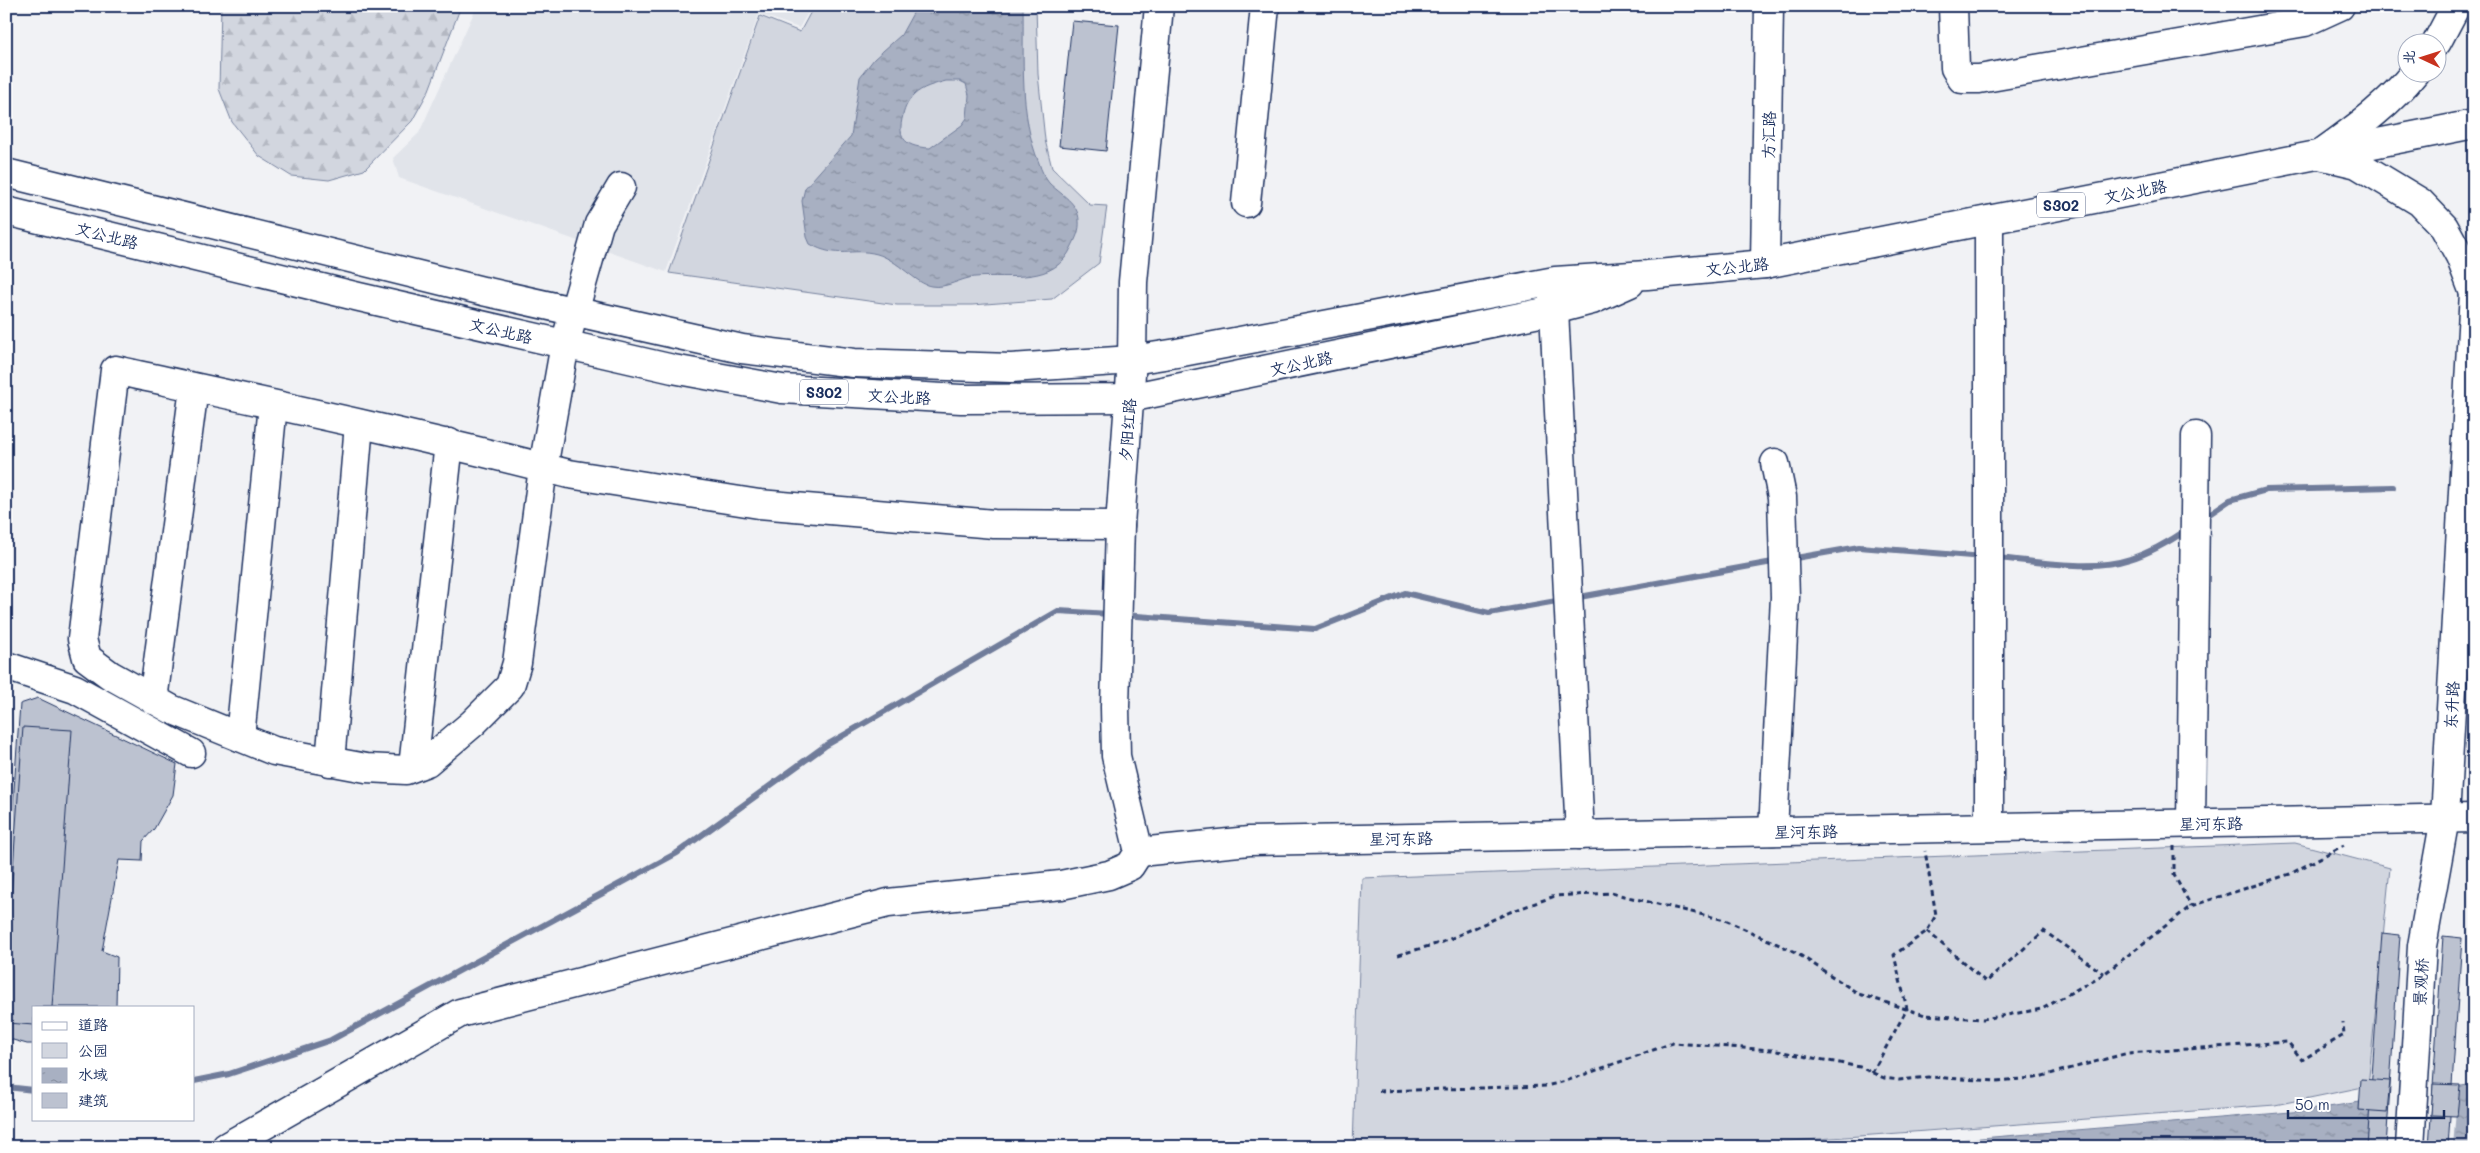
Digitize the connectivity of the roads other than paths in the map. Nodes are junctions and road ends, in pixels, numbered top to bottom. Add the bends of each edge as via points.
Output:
1 (1158, 6) edge
2 (1265, 6) edge
3 (1769, 6) edge
4 (1953, 6) edge
5 (2340, 6) edge
6 (2456, 6) edge
7 (2442, 32) edge
8 (2407, 82) edge
9 (2474, 124) edge
10 (2319, 155) junction
11 (6, 173) edge
12 (621, 187) dead end
13 (1246, 203) dead end
14 (6, 211) edge
15 (1989, 220) junction
16 (1765, 264) junction
17 (1647, 276) junction
18 (1555, 281) junction
19 (2474, 293) edge
20 (1554, 310) junction
21 (574, 311) junction
22 (565, 344) junction
23 (1132, 360) junction
24 (194, 388) junction
25 (1129, 398) junction
26 (273, 405) junction
27 (359, 424) junction
28 (2196, 436) dead end
29 (449, 443) junction
30 (1775, 463) dead end
31 (543, 468) junction
32 (2468, 503) edge
33 (1120, 525) junction
34 (6, 666) edge
35 (153, 700) junction
36 (240, 737) junction
37 (191, 753) dead end
38 (330, 762) junction
39 (413, 767) junction
40 (2445, 818) junction
41 (2474, 818) edge
42 (2182, 824) junction
43 (1989, 827) junction
44 (1773, 831) junction
45 (1580, 835) junction
46 (1139, 852) junction
47 (226, 1147) edge
48 (2410, 1147) edge

1 - 23 street, 夕阳红路 via 1133,282
2 - 13 street
3 - 16 street, 方汇路
4 - 5 street via 1955,68 1962,79 1979,79 2305,22
6 - 7 street
8 - 10 street via 2371,117
9 - 10 street, 文公北路 / S302
10 - 15 street, 文公北路 / S302
10 - 19 street via 2357,164 2420,202 2444,227 2460,256
11 - 21 street, 文公北路 / S302 via 216,227
12 - 21 street via 599,224
14 - 22 street, 文公北路 / S302
15 - 16 street, 文公北路 / S302
15 - 43 street
16 - 17 street, 文公北路 / S302
17 - 18 street, 文公北路 / S302
17 - 20 street, 文公北路 / S302 via 1592,300
18 - 20 street
18 - 23 street, 文公北路 / S302
19 - 32 street, 东升路 / 东升路
20 - 25 street, 文公北路 / S302
20 - 45 street
21 - 22 street
21 - 23 street, 文公北路 / S302 via 742,349 854,363 1011,368
22 - 25 street, 文公北路 / S302 via 782,389 961,399
22 - 31 street
23 - 25 street, 夕阳红路
24 - 26 street
24 - 35 street
24 - 35 street via 115,370 82,639 88,658 110,676
25 - 33 street, 夕阳红路
26 - 27 street
26 - 36 street
27 - 29 street
27 - 38 street
28 - 42 street
29 - 31 street
29 - 39 street
30 - 44 street via 1782,497 1784,574
31 - 33 street via 759,504 994,524
31 - 39 street via 517,663 510,686 427,762
32 - 40 street, 东升路 / 东升路
33 - 46 street, 夕阳红路 via 1116,756
34 - 37 street via 74,688
35 - 36 street
36 - 38 street via 274,751
38 - 39 street via 366,768 406,770
40 - 41 street, 星河东路
40 - 42 street, 星河东路
40 - 48 street, 景观桥 via 2422,946
42 - 43 street, 星河东路
43 - 44 street, 星河东路
44 - 45 street, 星河东路
45 - 46 street, 星河东路 via 1249,841
46 - 47 street via 1130,866 1109,875 1061,885 888,903 460,1013

